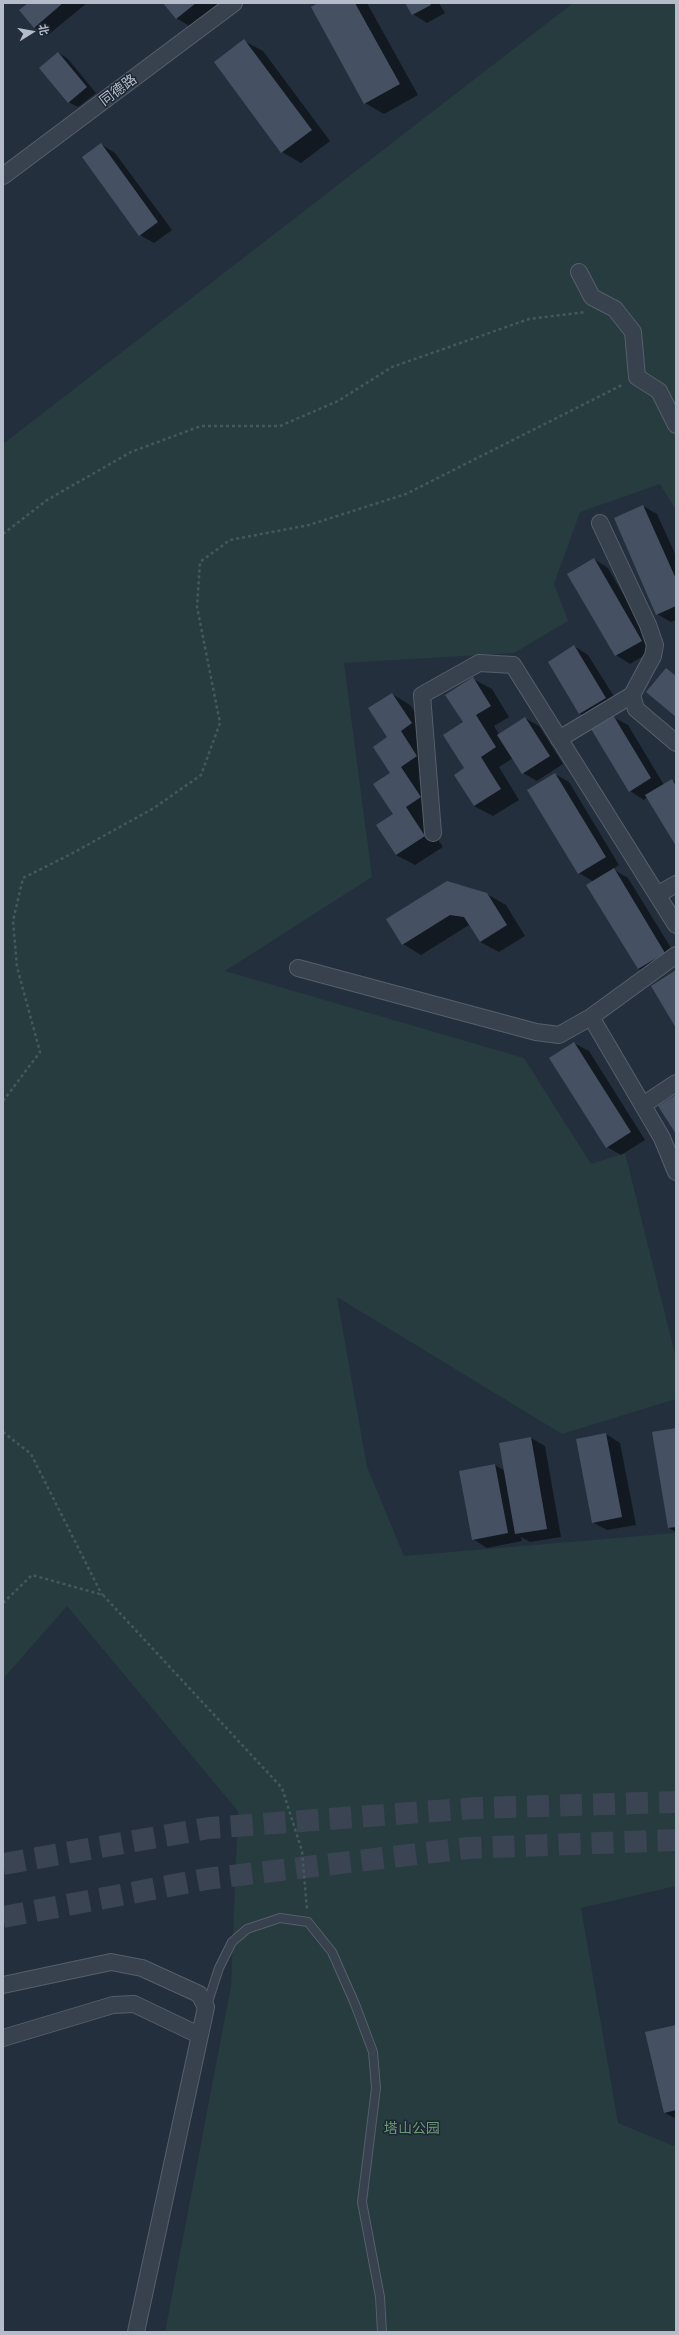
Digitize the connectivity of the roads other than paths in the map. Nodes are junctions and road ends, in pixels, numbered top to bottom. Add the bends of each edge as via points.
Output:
1 (234, 3) edge
2 (3, 176) edge
3 (579, 272) dead end
4 (676, 425) edge
5 (600, 523) dead end
6 (632, 695) junction
7 (559, 739) junction
8 (676, 743) edge
9 (433, 832) dead end
10 (676, 884) edge
11 (657, 895) junction
12 (676, 925) edge
13 (676, 955) edge
14 (298, 968) dead end
15 (591, 1016) junction
16 (676, 1083) edge
17 (643, 1105) junction
18 (676, 1172) edge
19 (3, 1985) edge
20 (206, 2007) junction
21 (199, 2035) junction
22 (3, 2038) edge
23 (136, 2332) edge
24 (382, 2332) edge

1 - 2 street, 同德路
3 - 4 street via 592,297 615,309 633,332 637,377 659,391
5 - 6 street via 655,645 653,656
6 - 7 street
6 - 8 street via 636,709
7 - 9 street via 513,665 479,664 422,694
7 - 11 street
10 - 11 street
11 - 12 street
13 - 15 street
14 - 15 street via 536,1032 559,1035
15 - 17 street
16 - 17 street
17 - 18 street via 662,1138
19 - 20 street via 111,1962 142,1968 198,1994
20 - 21 street
20 - 24 lane via 219,1968 232,1942 247,1929 280,1918 308,1922 332,1952 373,2052 376,2088 362,2202 380,2296
21 - 22 street via 134,2004 113,2005
21 - 23 street

